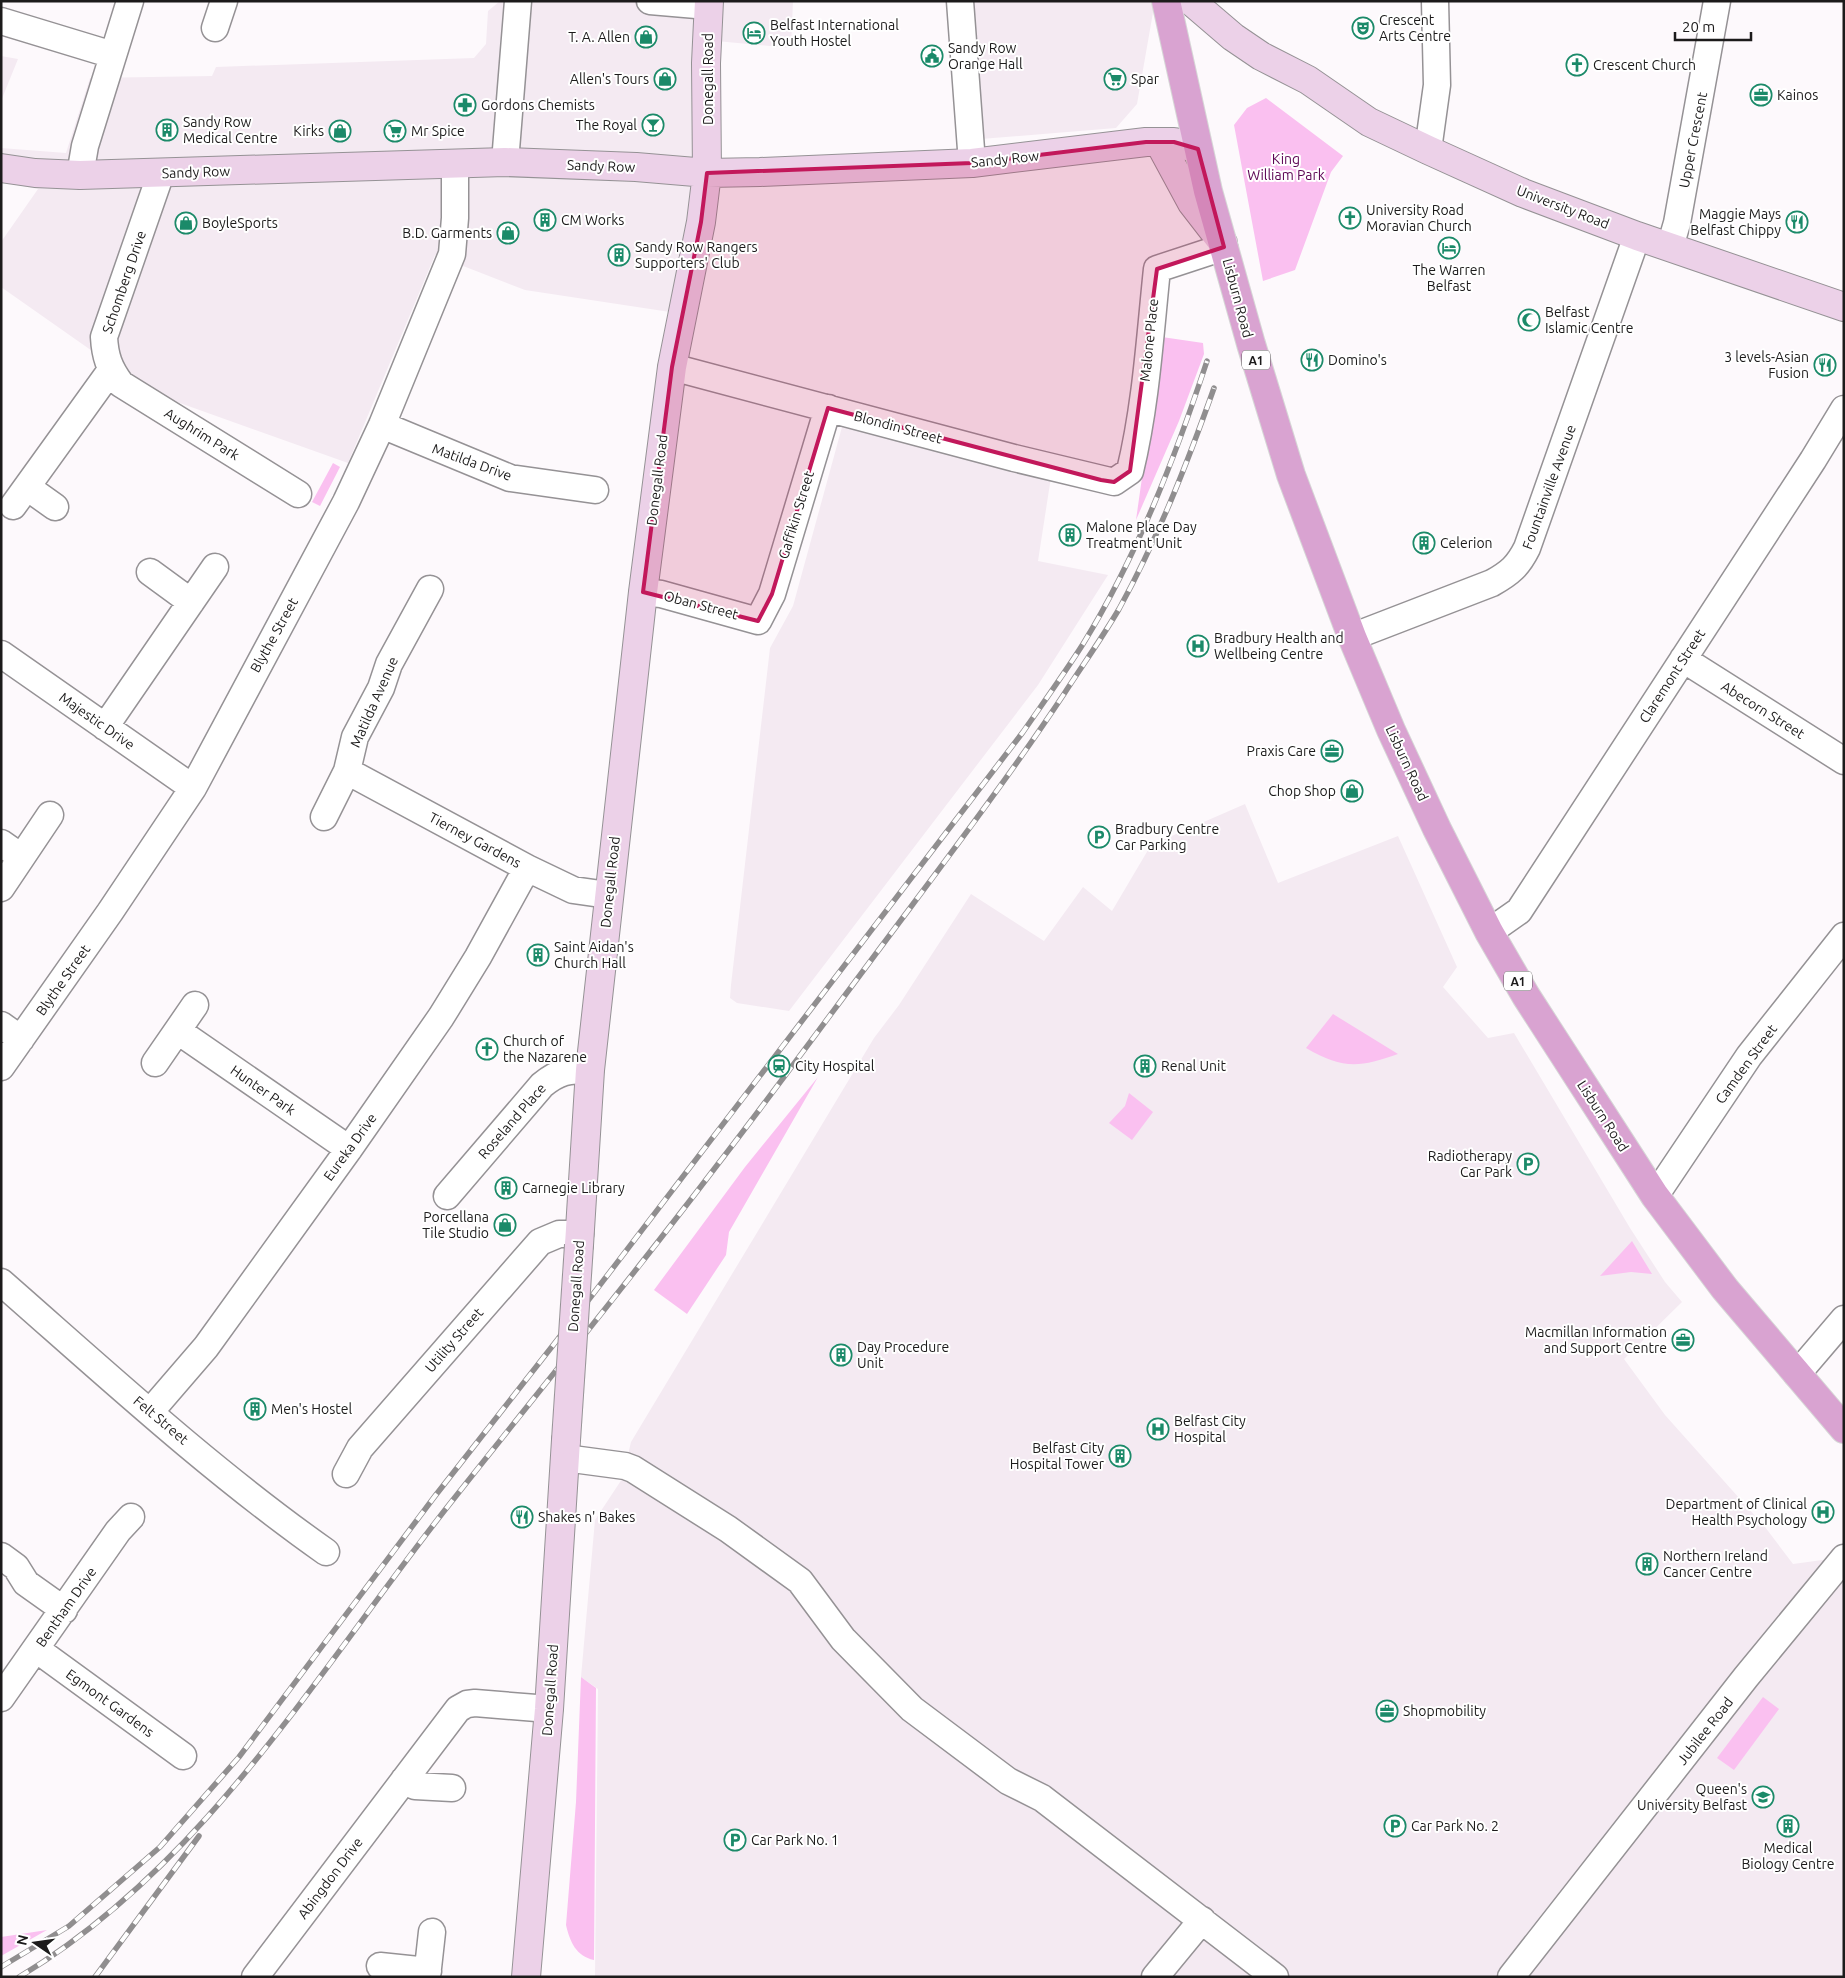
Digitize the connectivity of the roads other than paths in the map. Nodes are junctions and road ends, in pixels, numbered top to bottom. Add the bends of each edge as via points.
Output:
1 (130, 1) edge
2 (224, 1) edge
3 (518, 1) edge
4 (650, 1) edge
5 (960, 1) edge
6 (1166, 1) edge
7 (1191, 1) edge
8 (1219, 1) edge
9 (1435, 1) edge
10 (1717, 1) edge
11 (709, 3) edge
12 (1, 21) edge
13 (215, 28) dead end
14 (113, 55) junction
15 (1297, 74) junction
16 (1159, 142) junction
17 (1198, 149) junction
18 (1428, 150) junction
19 (505, 162) junction
20 (972, 163) junction
21 (455, 164) junction
22 (1, 168) edge
23 (161, 172) junction
24 (707, 173) junction
25 (80, 175) junction
26 (1637, 236) junction
27 (1223, 245) junction
28 (1670, 247) junction
29 (1844, 307) edge
30 (672, 367) junction
31 (111, 370) junction
32 (828, 408) junction
33 (1844, 409) edge
34 (382, 425) junction
35 (1123, 478) joint
36 (595, 490) dead end
37 (298, 494) dead end
38 (55, 507) dead end
39 (215, 567) dead end
40 (150, 572) dead end
41 (430, 589) dead end
42 (643, 592) junction
43 (191, 602) junction
44 (758, 621) joint
45 (1352, 637) junction
46 (1, 654) edge
47 (1683, 658) junction
48 (105, 727) junction
49 (1844, 760) edge
50 (347, 771) junction
51 (192, 788) junction
52 (50, 815) dead end
53 (324, 818) dead end
54 (11, 850) edge
55 (527, 868) junction
56 (1, 888) edge
57 (608, 895) junction
58 (1489, 932) junction
59 (1844, 936) edge
60 (195, 1005) dead end
61 (178, 1031) junction
62 (11, 1032) edge
63 (155, 1063) dead end
64 (1, 1067) edge
65 (590, 1070) junction
66 (349, 1150) junction
67 (447, 1196) dead end
68 (1655, 1196) junction
69 (579, 1240) junction
70 (2, 1285) edge
71 (1844, 1319) edge
72 (1797, 1374) junction
73 (150, 1412) junction
74 (1844, 1429) edge
75 (566, 1449) junction
76 (346, 1474) dead end
77 (131, 1516) dead end
78 (326, 1552) dead end
79 (1, 1556) edge
80 (1844, 1558) edge
81 (64, 1610) junction
82 (36, 1649) junction
83 (1, 1698) edge
84 (549, 1709) junction
85 (183, 1756) dead end
86 (404, 1780) junction
87 (452, 1788) dead end
88 (1202, 1920) junction
89 (432, 1932) dead end
90 (380, 1966) dead end
91 (427, 1974) edge
92 (255, 1977) edge
93 (526, 1977) edge
94 (1155, 1977) edge
95 (1275, 1977) edge
96 (1512, 1977) edge

1 - 14 street
2 - 13 street
3 - 19 street
4 - 11 street
5 - 20 street
6 - 17 main road, Lisburn Road / A1
7 - 15 main road, University Road via 1233,37
8 - 15 main road, University Road via 1270,40
9 - 18 street via 1437,85
10 - 28 street, Upper Crescent via 1678,222
11 - 24 main road, Donegall Road
12 - 14 street
14 - 25 street via 85,146
15 - 18 main road, University Road via 1369,122
16 - 17 main road, Sandy Row via 1174,142
16 - 20 main road, Sandy Row
16 - 27 main road via 1192,203
17 - 27 main road, Lisburn Road / A1
18 - 26 main road, University Road via 1523,193
19 - 21 main road, Sandy Row
19 - 24 main road, Sandy Row
20 - 24 main road, Sandy Row
21 - 23 main road, Sandy Row
21 - 34 street, Blythe Street via 452,254
22 - 25 main road, Sandy Row
23 - 25 main road, Sandy Row
23 - 31 street, Schomberg Drive via 104,337
24 - 30 main road, Donegall Road via 701,222
26 - 28 main road, University Road
26 - 45 street, Fountainville Avenue via 1566,442 1520,563 1512,572 1492,582
27 - 35 street, Malone Place via 1157,269 1134,458 1130,471
27 - 45 main road, Lisburn Road / A1 via 1291,475
28 - 29 main road, University Road
30 - 32 street, Blondin Street
30 - 42 main road, Donegall Road
31 - 37 street, Aughrim Park via 120,384
31 - 38 street via 20,497
32 - 35 street, Blondin Street via 1101,480 1114,482
32 - 44 street, Gaffikin Street via 772,594
33 - 47 street, Claremont Street
34 - 36 street, Matilda Drive via 510,478
34 - 51 street, Blythe Street via 331,531
39 - 43 street
40 - 43 street
41 - 50 street, Matilda Avenue via 389,664 381,688 355,737
42 - 44 street, Oban Street
42 - 57 main road, Donegall Road
43 - 48 street
45 - 58 main road, Lisburn Road / A1 via 1391,730
46 - 48 street, Majestic Drive
47 - 49 street, Abecorn Street
47 - 58 street, Claremont Street via 1519,911
48 - 51 street, Majestic Drive
50 - 53 street, Matilda Avenue
50 - 55 street, Tierney Gardens
51 - 62 street, Blythe Street via 110,912
52 - 54 street
54 - 56 street
55 - 57 street, Tierney Gardens via 573,890
55 - 66 street, Eureka Drive via 441,1016
57 - 65 main road, Donegall Road
58 - 68 main road, Lisburn Road / A1 via 1526,996
59 - 68 street, Camden Street via 1750,1056
60 - 61 street
61 - 63 street
61 - 66 street, Hunter Park
62 - 64 street, Blythe Street
65 - 67 street, Roseland Place via 555,1074 542,1085
65 - 69 main road, Donegall Road
66 - 73 street, Eureka Drive via 206,1346
68 - 72 main road, Lisburn Road / A1 via 1725,1289
69 - 75 main road, Donegall Road, bridge
69 - 76 street, Utility Street via 559,1234 540,1242 360,1448
70 - 73 street, Felt Street
71 - 72 street
72 - 74 main road, Lisburn Road / A1
73 - 78 street, Felt Street via 286,1524
75 - 84 main road, Donegall Road
75 - 88 street via 632,1469 768,1556 800,1581 843,1639 912,1709 1008,1781 1042,1798
77 - 81 street, Bentham Drive
79 - 81 street via 16,1567 26,1583
80 - 96 street, Jubilee Road via 1746,1677
81 - 82 street, Bentham Drive
82 - 83 street, Bentham Drive
82 - 85 street, Egmont Gardens
84 - 86 street, Abingdon Drive via 467,1704 458,1709
84 - 93 main road, Donegall Road
86 - 87 street via 416,1786
86 - 92 street, Abingdon Drive
88 - 94 street
88 - 95 street
89 - 91 street
90 - 91 street

